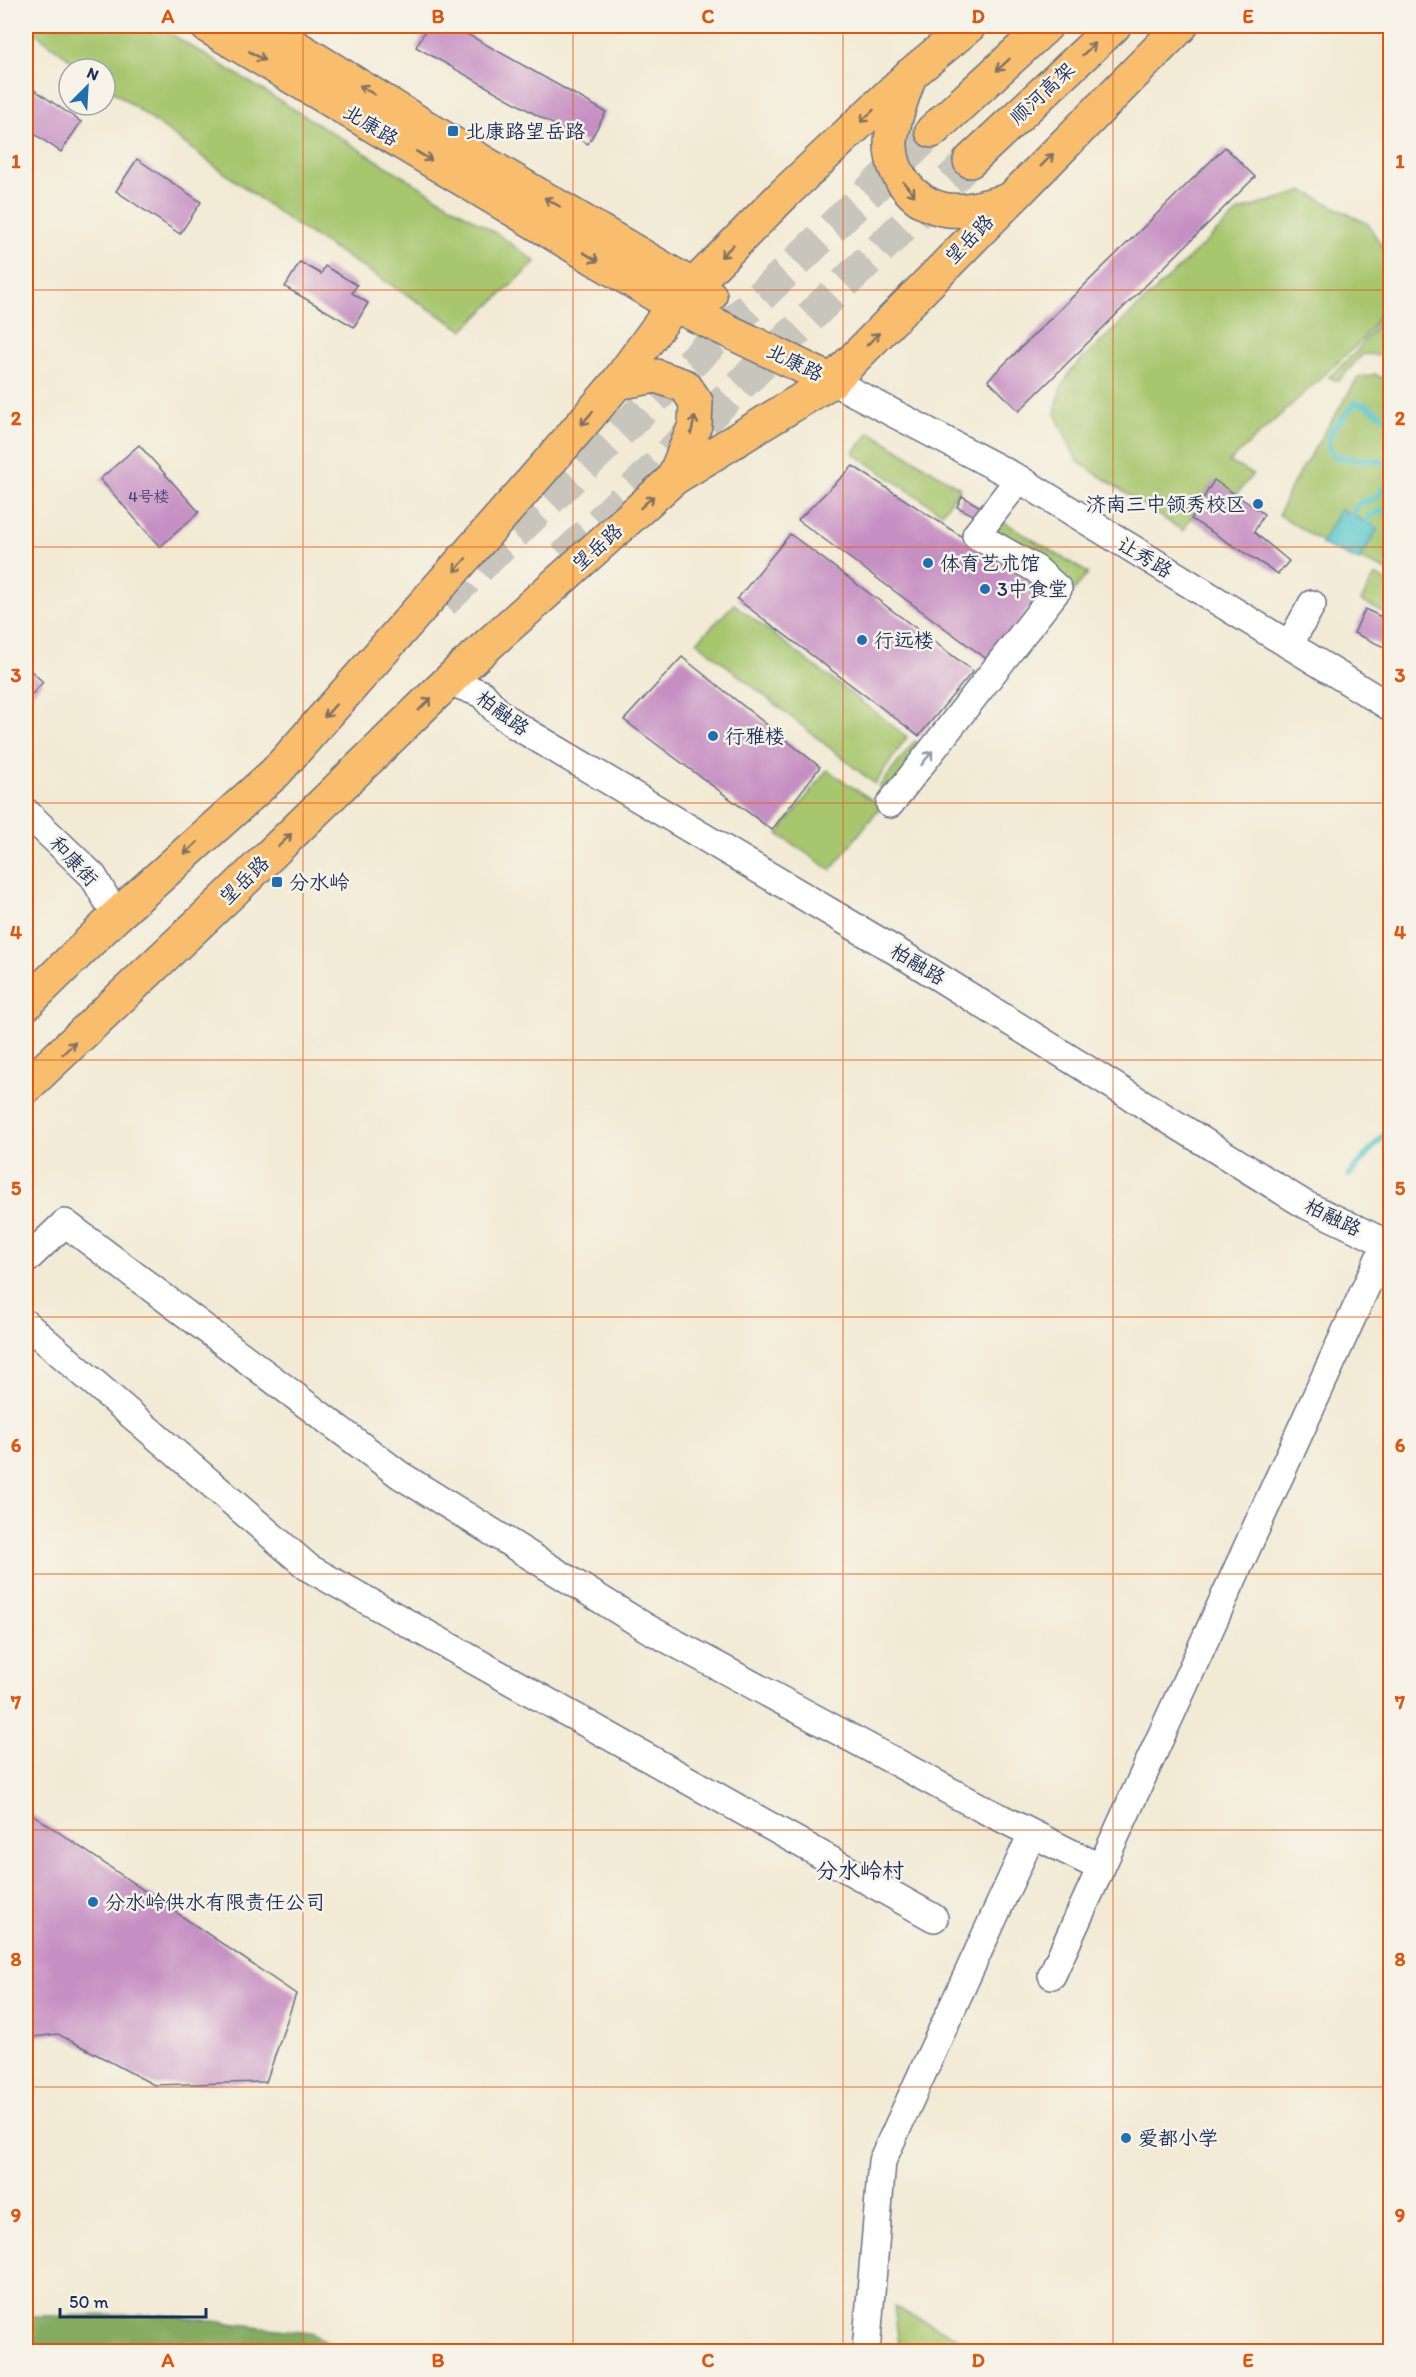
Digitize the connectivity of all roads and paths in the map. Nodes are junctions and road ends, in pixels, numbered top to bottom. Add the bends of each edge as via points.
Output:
1 (207, 26) edge
2 (262, 26) edge
3 (969, 26) edge
4 (1046, 26) edge
5 (1114, 26) edge
6 (1181, 26) edge
7 (910, 75) junction
8 (932, 131) tunnel mouth
9 (970, 162) tunnel mouth
10 (1006, 201) junction
11 (683, 295) junction
12 (832, 381) junction
13 (617, 383) junction
14 (673, 479) junction
15 (1019, 479) junction
16 (1312, 603) dead end
17 (1289, 645) junction
18 (448, 681) junction
19 (1390, 707) edge
20 (890, 804) dead end
21 (26, 812) edge
22 (116, 916) junction
23 (26, 1005) edge
24 (26, 1087) edge
25 (1388, 1244) edge
26 (26, 1260) edge
27 (26, 1324) edge
28 (1032, 1834) junction
29 (1101, 1868) junction
30 (934, 1918) dead end
31 (1052, 1975) dead end
32 (866, 2352) edge

1 -> 11 main road, 北康路
11 -> 2 main road, 北康路 via 473,156
3 - 7 main road
4 -> 8 main road
9 -> 5 main road, 顺河高架
10 -> 6 main road, 望岳路
7 -> 10 main road via 891,142 896,173 908,189 914,196 943,209 975,209
7 -> 11 main road
12 -> 10 main road, 望岳路
11 - 12 main road, 北康路
11 - 13 main road
12 - 14 main road, 望岳路
12 - 15 street, 让秀路
14 -> 13 main road via 695,424 696,402 685,386 656,376
13 -> 22 main road via 276,771
18 -> 14 main road, 望岳路
15 - 17 street, 让秀路
20 -> 15 street via 1058,589 1036,569 976,535
16 - 17 street
17 - 19 street, 让秀路
24 -> 18 main road, 望岳路
18 - 25 street, 柏融路 via 482,694 515,725 911,960 1304,1204
21 - 22 street, 和康街 via 93,876
22 - 23 main road
25 - 29 street
26 - 28 street via 65,1223 400,1474 647,1628
27 - 30 street via 309,1568
28 - 29 street
28 - 32 street via 882,2161
29 - 31 street

